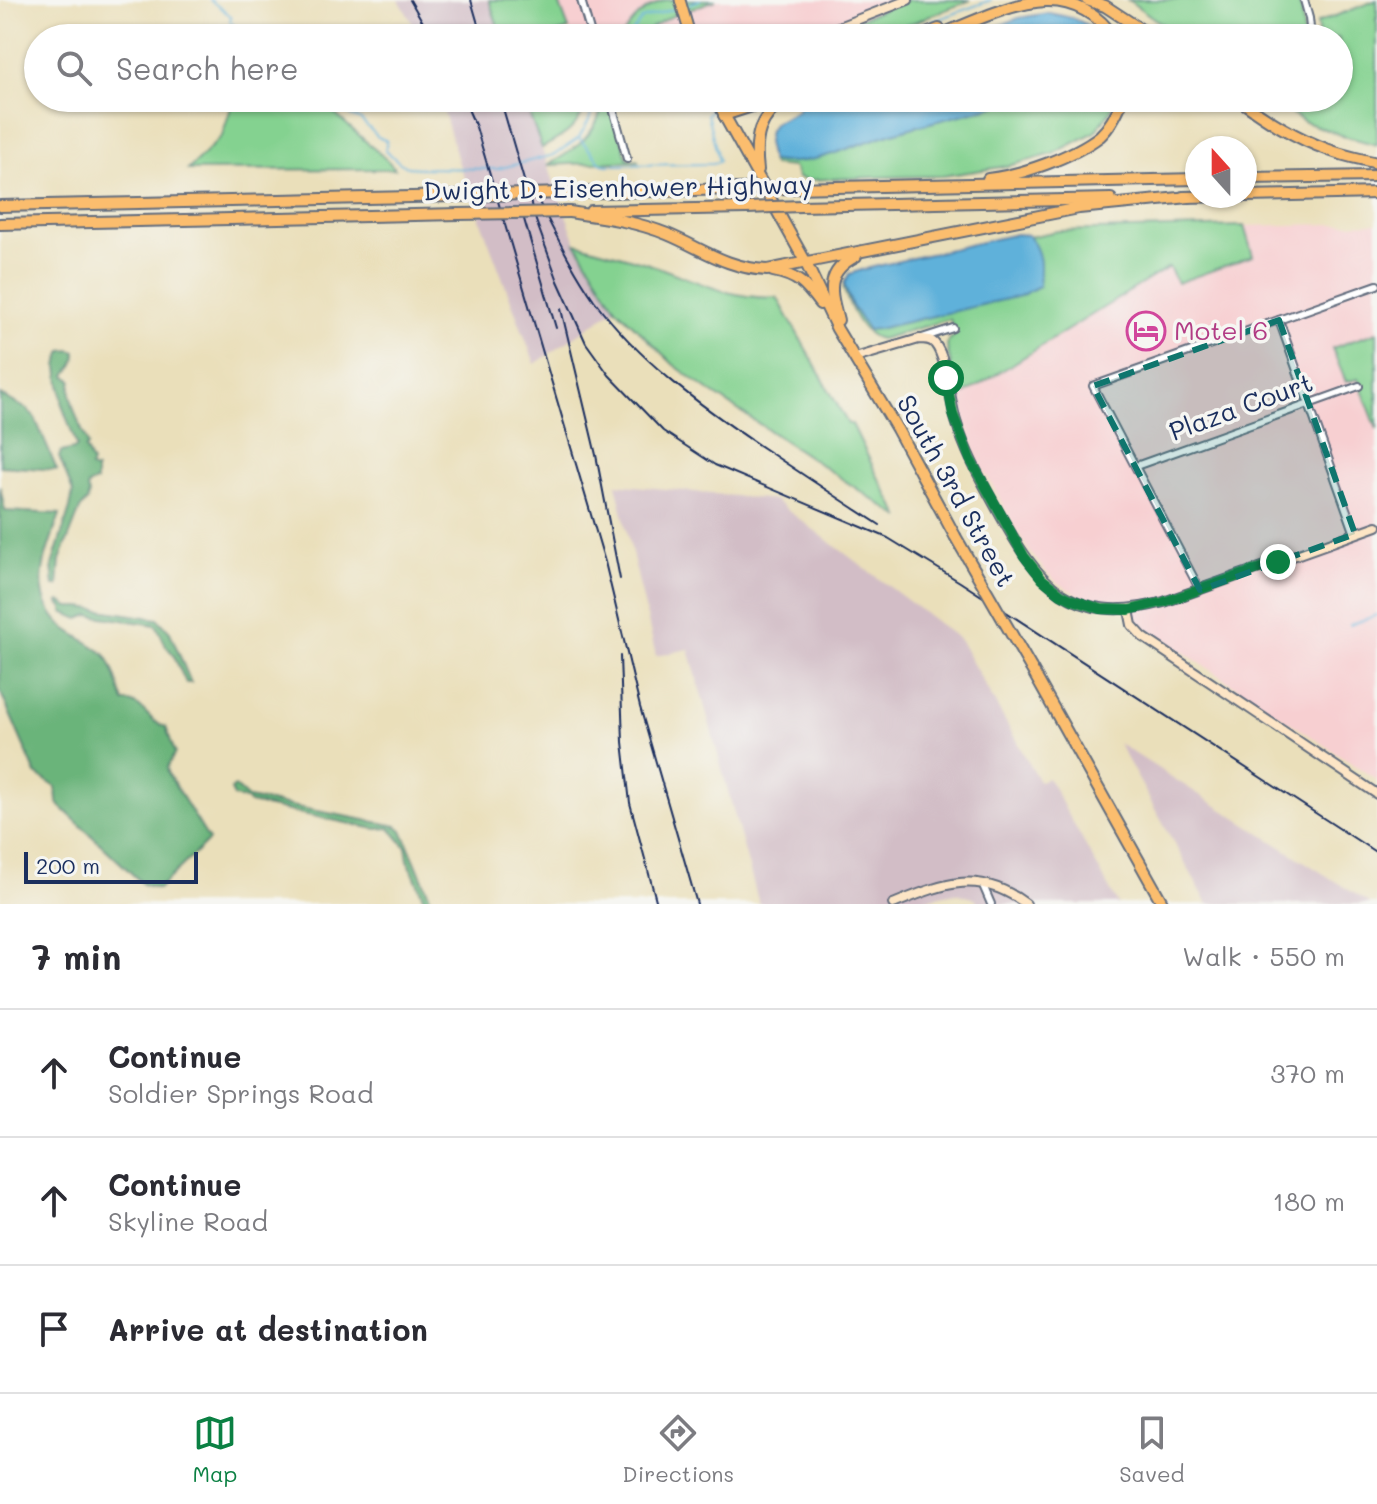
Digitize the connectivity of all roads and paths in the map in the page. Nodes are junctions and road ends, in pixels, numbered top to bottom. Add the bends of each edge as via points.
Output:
1 (581, 0) edge
2 (680, 0) edge
3 (908, 0) edge
4 (1016, 0) edge
5 (1087, 0) edge
6 (1304, 0) edge
7 (588, 24) edge
8 (687, 24) edge
9 (846, 24) edge
10 (953, 24) edge
11 (970, 24) edge
12 (1104, 24) edge
13 (1133, 24) edge
14 (1310, 24) edge
15 (614, 112) edge
16 (723, 112) edge
17 (770, 112) edge
18 (1117, 112) edge
19 (1256, 112) edge
20 (627, 159) dead end
21 (1377, 163) edge
22 (758, 176) junction
23 (1377, 176) edge
24 (1257, 178) edge
25 (1185, 179) edge
26 (902, 186) junction
27 (1377, 193) edge
28 (1257, 196) edge
29 (1185, 197) edge
30 (1185, 197) edge
31 (0, 206) edge
32 (569, 212) junction
33 (0, 224) edge
34 (867, 251) junction
35 (805, 261) junction
36 (767, 270) junction
37 (1377, 285) edge
38 (832, 320) junction
39 (1279, 320) junction
40 (953, 328) dead end
41 (842, 337) junction
42 (919, 339) junction
43 (855, 358) junction
44 (1359, 386) dead end
45 (1309, 404) junction
46 (1136, 466) junction
47 (1377, 526) edge
48 (1355, 534) junction
49 (1200, 590) junction
50 (1129, 610) junction
51 (1377, 794) edge
52 (982, 883) junction
53 (893, 904) edge
54 (991, 904) edge
55 (1026, 904) edge
56 (1163, 904) edge

1 - 7 street
2 - 8 main road
3 - 9 main road
4 - 10 highway
5 - 13 highway
6 - 14 street
11 - 12 highway via 1048,0 1074,6
15 - 20 street
16 - 22 highway, South 3rd Street
17 - 22 highway via 756,149
18 - 26 highway via 1102,134 1030,170
19 - 21 highway via 1332,152
22 - 35 highway, South 3rd Street
23 - 24 highway
25 - 26 highway, Dwight D. Eisenhower Highway
26 - 31 highway, Dwight D. Eisenhower Highway, bridge
27 - 28 highway
29 - 32 highway, Dwight D. Eisenhower Highway, bridge
30 - 34 highway via 1079,208
32 - 33 highway, Dwight D. Eisenhower Highway, bridge
32 - 36 highway via 630,222 738,267
34 - 35 highway
34 - 41 highway via 843,264 832,282
35 - 36 highway
35 - 38 highway, South 3rd Street
36 - 38 highway via 798,279
37 - 39 street
38 - 41 highway, South 3rd Street
39 - 45 street
39 - 46 street via 1093,386
40 - 42 street
41 - 43 highway, South 3rd Street
42 - 43 main road
42 - 50 main road via 929,339 938,348 964,446 1034,569 1073,600
43 - 56 highway, South 3rd Street, bridge
44 - 45 street, Plaza Court
45 - 46 street, Plaza Court
45 - 48 street
46 - 49 street
47 - 48 main road
48 - 49 main road
49 - 50 main road
50 - 51 main road via 1132,625 1143,637
52 - 53 main road via 932,888
52 - 54 street
52 - 55 main road

